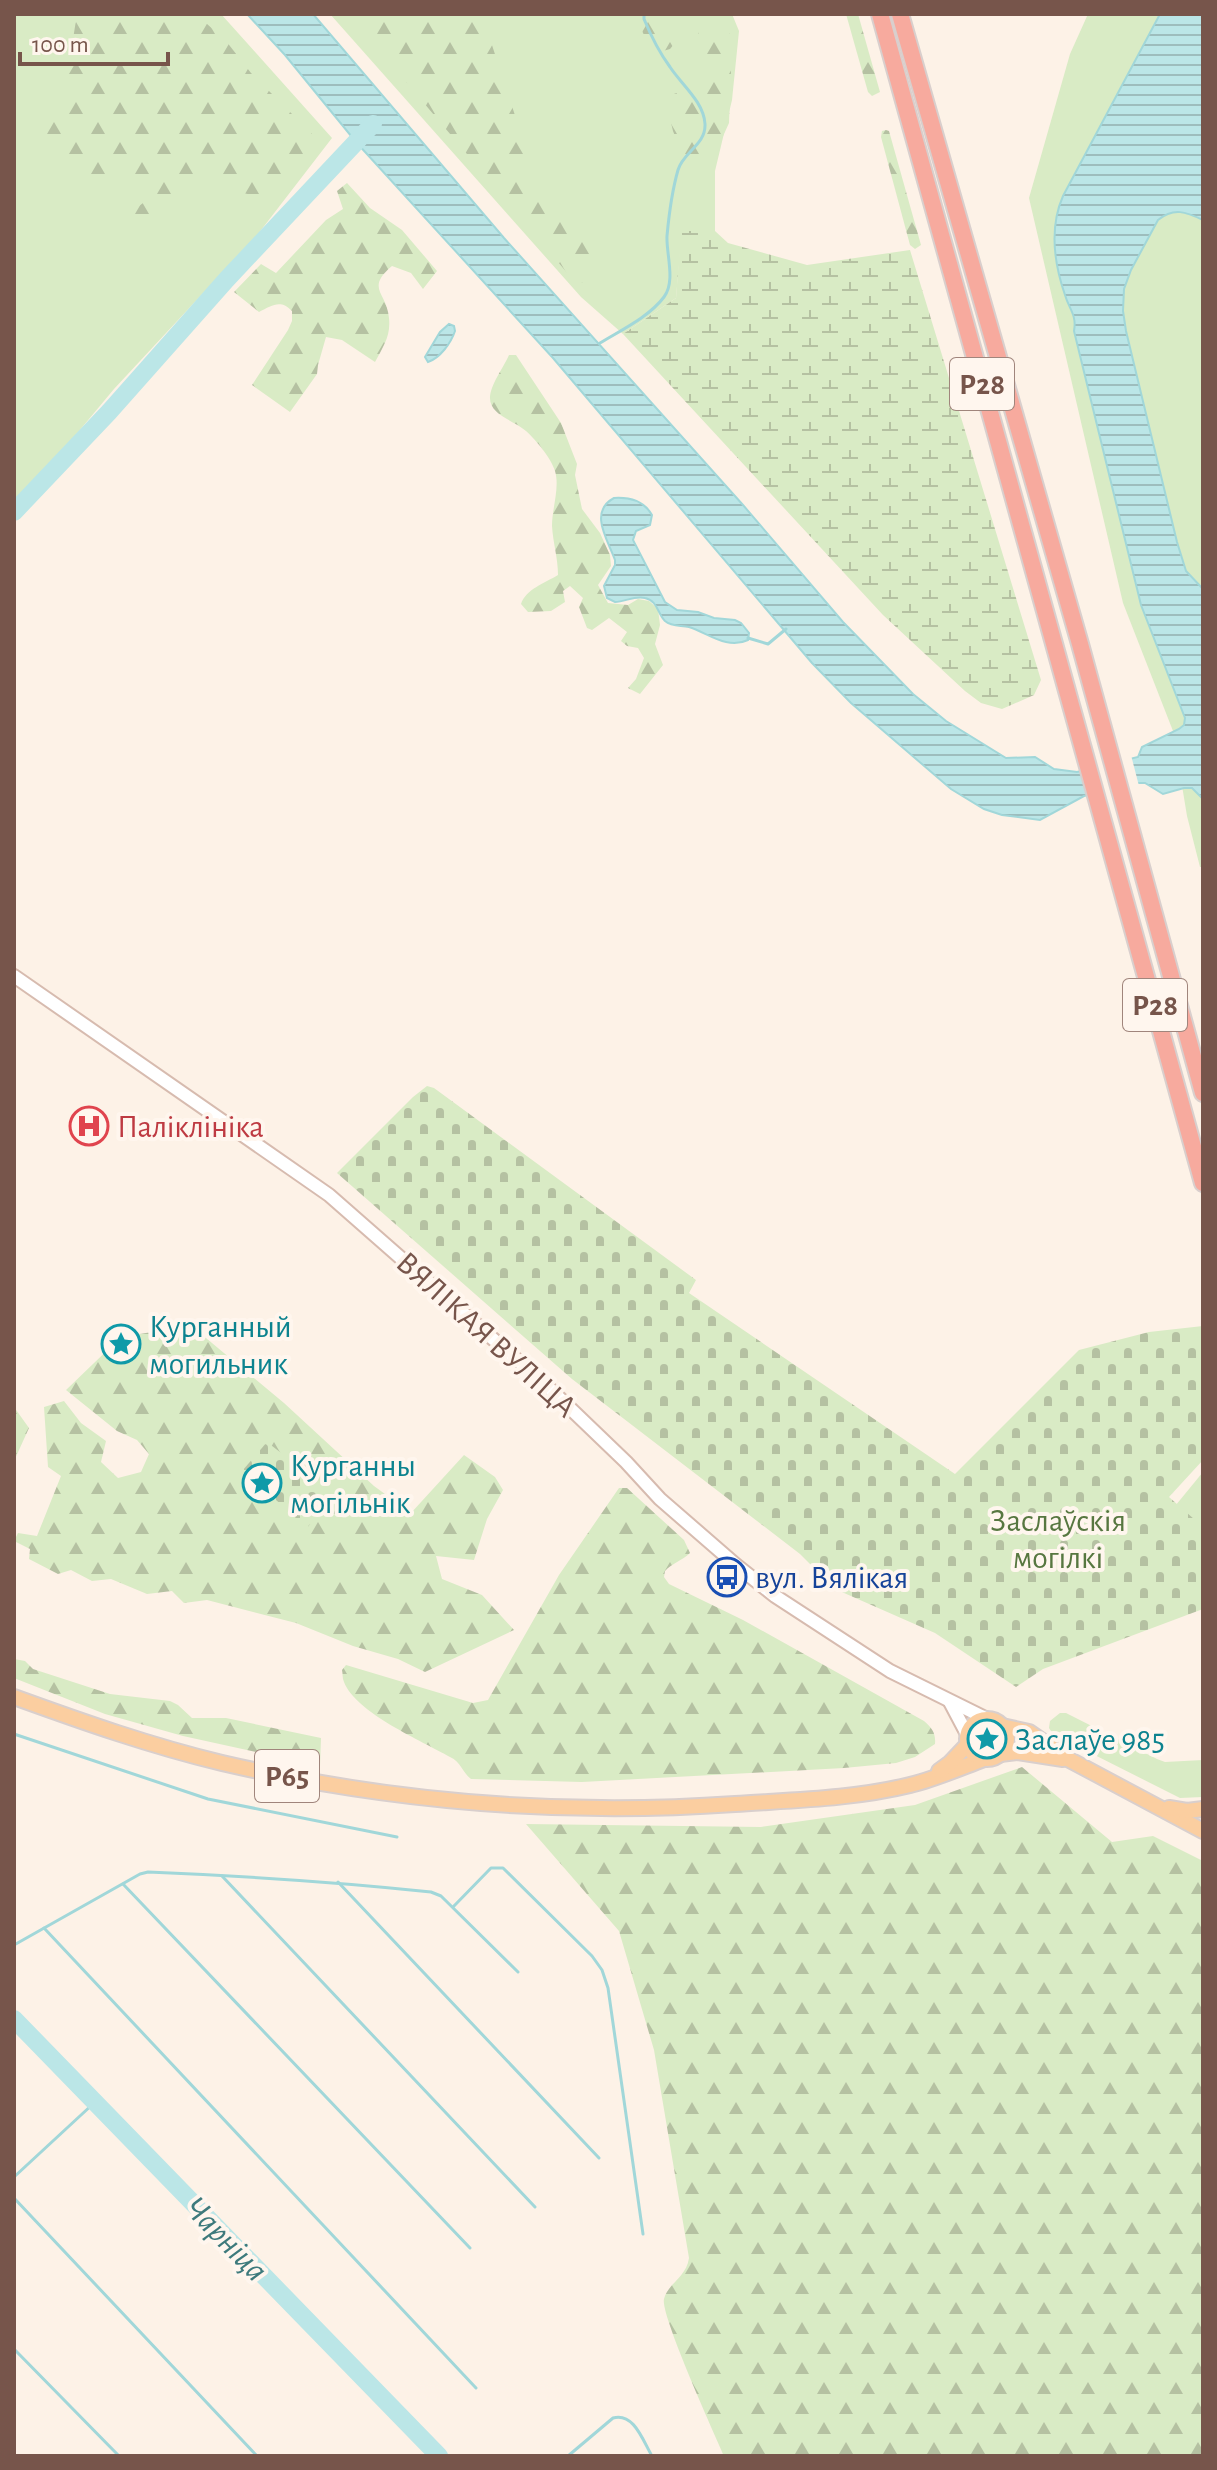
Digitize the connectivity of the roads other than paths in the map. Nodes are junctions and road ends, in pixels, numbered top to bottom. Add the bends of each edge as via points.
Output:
1 (880, 14) edge
2 (900, 14) edge
3 (14, 976) edge
4 (1203, 1093) edge
5 (1203, 1183) edge
6 (14, 1697) edge
7 (950, 1702) junction
8 (996, 1723) junction
9 (968, 1740) junction
10 (1000, 1754) junction
11 (984, 1759) junction
12 (1068, 1759) junction
13 (922, 1782) junction
14 (1157, 1805) junction
15 (1203, 1809) edge
16 (1203, 1829) edge

1 - 5 highway, Р28
2 - 4 highway, Р28
3 - 7 main road, ВЯЛІКАЯ ВУЛІЦА via 329,1195 550,1389 660,1499 775,1596 890,1671
6 - 13 main road, Р65 via 222,1762 473,1804 688,1807 841,1797
7 - 8 main road, ВЯЛІКАЯ ВУЛІЦА
7 - 9 main road
8 - 9 main road, Р65 via 975,1724
8 - 10 main road via 1007,1741
8 - 12 main road, Р65 via 1029,1732
9 - 11 main road via 974,1754
9 - 13 main road, Р65 via 950,1763
10 - 11 main road, Р65
10 - 12 main road, Р65
11 - 13 main road, Р65
12 - 14 main road, Р65
14 - 15 main road
14 - 16 main road, Р65
15 - 16 main road, Р65

